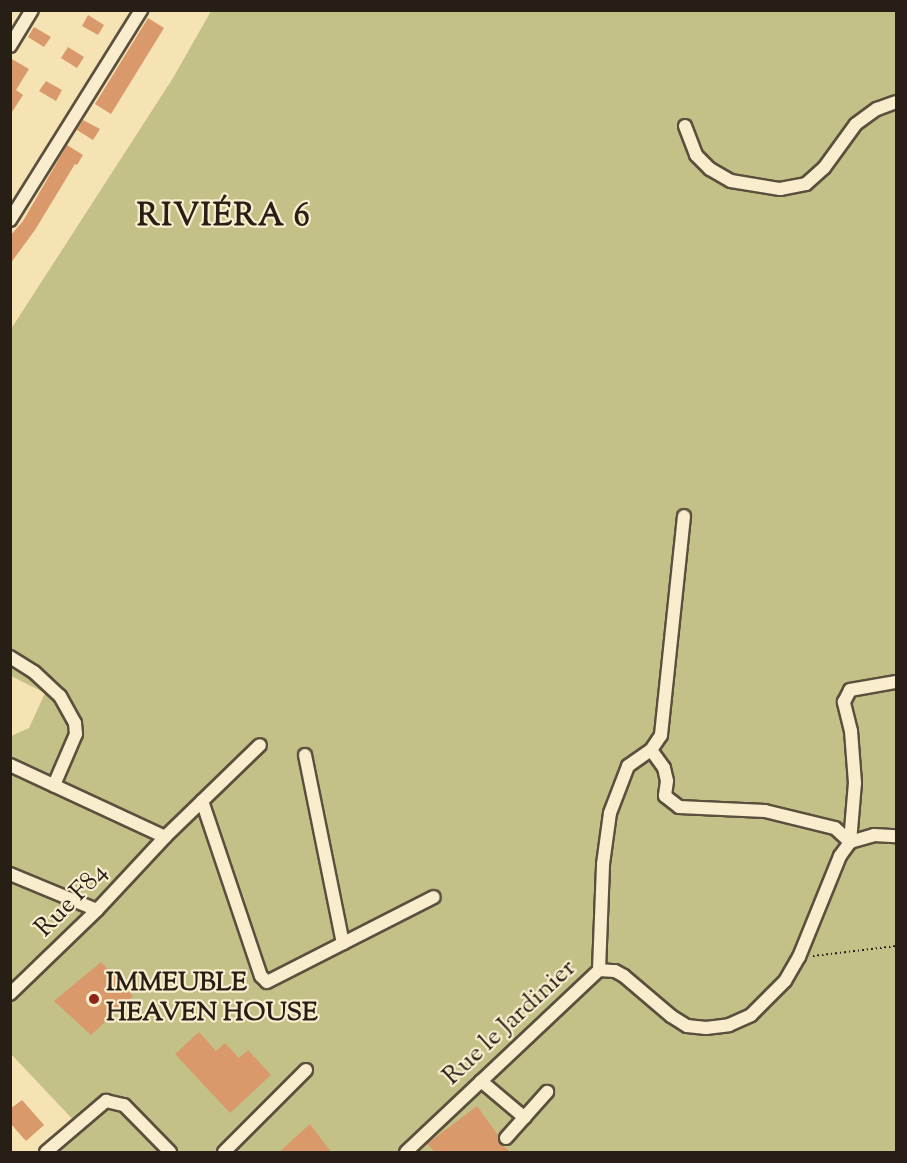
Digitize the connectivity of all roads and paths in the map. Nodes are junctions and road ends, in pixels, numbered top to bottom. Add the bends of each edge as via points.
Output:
1 (32, 10) edge
2 (141, 10) edge
3 (10, 46) edge
4 (897, 102) edge
5 (685, 126) dead end
6 (10, 220) edge
7 (684, 516) dead end
8 (10, 657) edge
9 (897, 682) edge
10 (260, 745) dead end
11 (651, 750) junction
12 (305, 755) dead end
13 (10, 765) edge
14 (54, 785) junction
15 (202, 801) junction
16 (897, 836) edge
17 (165, 837) junction
18 (850, 842) junction
19 (10, 874) edge
20 (434, 897) dead end
21 (97, 910) junction
22 (343, 943) junction
23 (897, 946) edge
24 (799, 957) junction
25 (599, 970) junction
26 (10, 994) edge
27 (306, 1070) dead end
28 (481, 1081) junction
29 (548, 1092) dead end
30 (525, 1118) junction
31 (506, 1138) dead end
32 (46, 1152) edge
33 (170, 1152) edge
34 (224, 1152) edge
35 (406, 1152) edge

1 - 3 street
2 - 6 street
4 - 5 street via 877,109 856,124 824,168 806,184 780,189 730,181 710,169 696,155
7 - 11 street via 661,735
8 - 14 street via 60,696 75,723 76,734
9 - 18 street via 850,690 844,702 855,783
10 - 15 street, Rue F84
11 - 18 street via 664,768 665,796 679,807 765,811 835,828
11 - 25 street via 628,766 610,813 603,864
12 - 22 street
13 - 14 street
14 - 17 street
15 - 17 street, Rue F84
15 - 22 street via 261,976 267,982
16 - 18 street via 874,835
17 - 21 street, Rue F84
18 - 24 street, Rue le Jardinier via 840,856
19 - 21 street
20 - 22 street
21 - 26 street, Rue F84
23 - 24 path
24 - 25 street, Rue le Jardinier via 785,981 751,1015 729,1025 706,1028 687,1026 624,976
25 - 28 street, Rue le Jardinier
27 - 34 street
28 - 30 street
28 - 35 street, Rue le Jardinier
29 - 30 street
30 - 31 street
32 - 33 street via 106,1101 124,1105

